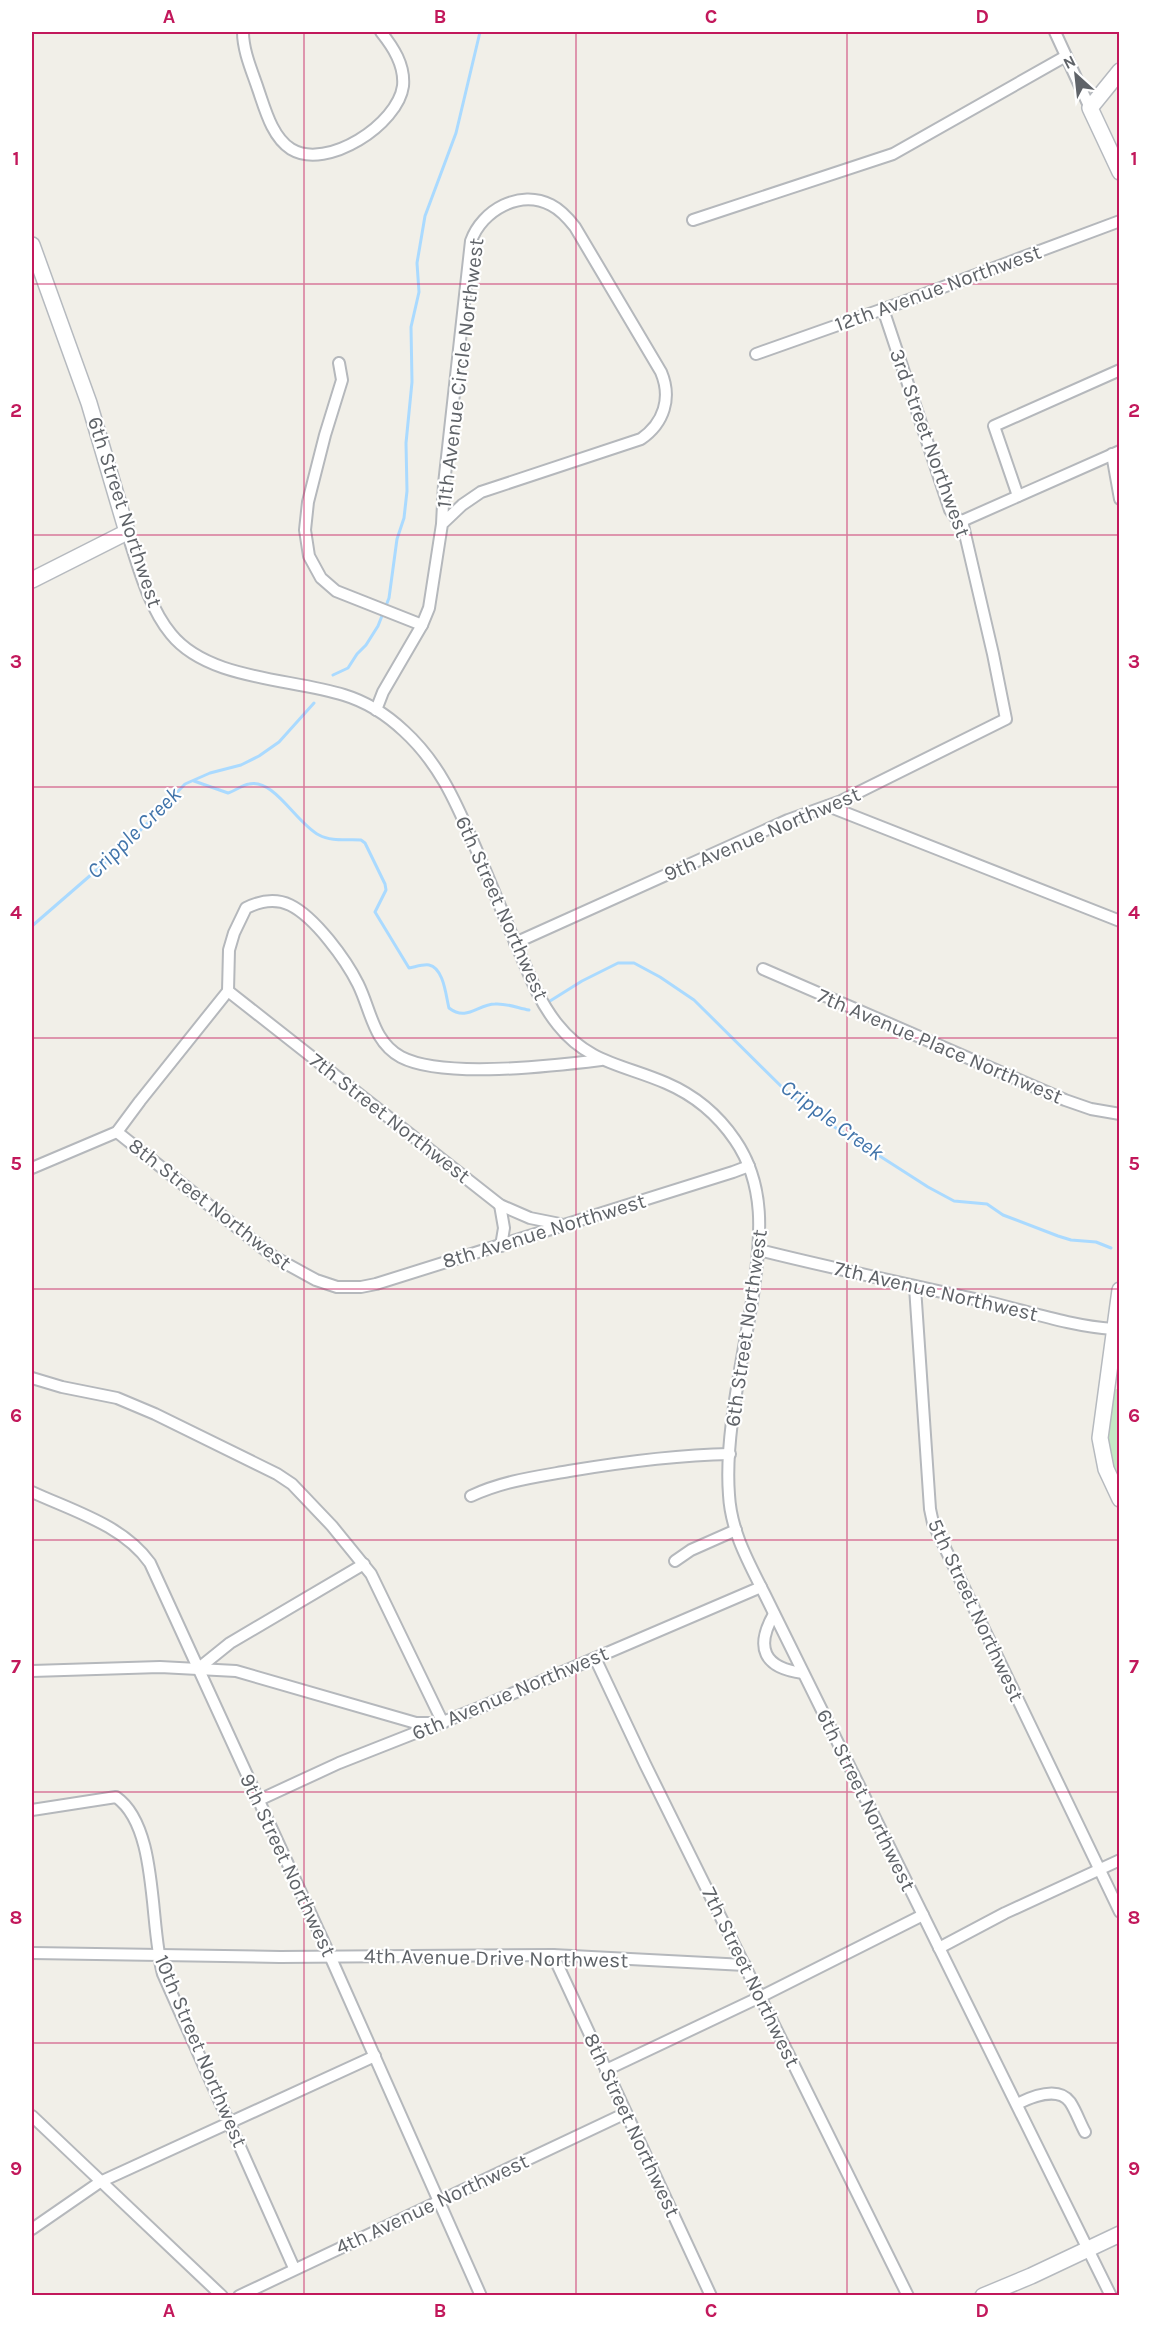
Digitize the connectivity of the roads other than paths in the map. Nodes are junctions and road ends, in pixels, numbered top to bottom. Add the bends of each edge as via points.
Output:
1 (243, 32) edge
2 (381, 32) edge
3 (1055, 32) edge
4 (1066, 56) junction
5 (1119, 70) edge
6 (1090, 108) junction
7 (1119, 172) edge
8 (693, 220) dead end
9 (1119, 221) edge
10 (32, 245) edge
11 (883, 309) junction
12 (756, 354) dead end
13 (339, 363) dead end
14 (1119, 370) edge
15 (1116, 453) edge
16 (1018, 496) junction
17 (1119, 499) edge
18 (962, 521) junction
19 (442, 524) junction
20 (127, 532) junction
21 (32, 580) edge
22 (422, 625) junction
23 (376, 710) junction
24 (1006, 719) joint
25 (828, 806) junction
26 (1119, 921) edge
27 (515, 943) junction
28 (763, 969) dead end
29 (228, 991) junction
30 (601, 1060) junction
31 (1119, 1114) edge
32 (117, 1132) junction
33 (749, 1166) junction
34 (32, 1168) edge
35 (500, 1205) junction
36 (563, 1225) junction
37 (501, 1246) junction
38 (759, 1250) junction
39 (337, 1287) joint
40 (915, 1287) junction
41 (1119, 1290) edge
42 (1113, 1329) junction
43 (32, 1378) edge
44 (730, 1454) junction
45 (32, 1492) edge
46 (471, 1496) dead end
47 (1119, 1498) edge
48 (736, 1530) junction
49 (675, 1561) dead end
50 (364, 1564) junction
51 (760, 1587) junction
52 (774, 1614) junction
53 (595, 1658) junction
54 (199, 1668) junction
55 (32, 1671) edge
56 (803, 1672) junction
57 (442, 1723) junction
58 (260, 1800) junction
59 (32, 1810) edge
60 (1119, 1860) edge
61 (1099, 1870) junction
62 (1119, 1912) edge
63 (923, 1915) junction
64 (939, 1948) junction
65 (32, 1953) edge
66 (158, 1954) junction
67 (553, 1955) junction
68 (330, 1956) junction
69 (745, 1965) junction
70 (760, 1997) junction
71 (375, 2056) junction
72 (606, 2070) junction
73 (1017, 2104) junction
74 (626, 2112) junction
75 (32, 2116) edge
76 (230, 2123) junction
77 (1085, 2132) dead end
78 (100, 2182) junction
79 (440, 2202) junction
80 (32, 2229) edge
81 (1119, 2234) edge
82 (1088, 2249) junction
83 (294, 2268) junction
84 (222, 2295) edge
85 (239, 2295) edge
86 (481, 2295) edge
87 (711, 2295) edge
88 (908, 2295) edge
89 (982, 2295) edge
90 (1111, 2295) edge

1 - 2 street via 244,46 269,119 281,139 304,154 336,151 376,128 395,106 403,87 403,73 398,56
3 - 4 street
4 - 6 street
4 - 8 street via 894,154
5 - 6 main road
6 - 7 main road
9 - 11 street, 12th Avenue Northwest
10 - 20 main road, 6th Street Northwest via 89,403
11 - 12 street, 12th Avenue Northwest
11 - 18 street, 3rd Street Northwest via 950,510
13 - 22 street via 342,380 307,508 309,556 321,578 336,591
14 - 16 street via 994,426
15 - 16 street
15 - 17 street
16 - 18 street
18 - 24 street, 3rd Street Northwest
19 - 19 street, 11th Avenue Circle Northwest via 471,241 480,223 505,204 527,200 548,203 574,227 661,372 666,386 664,409 658,423 641,439 481,492
19 - 22 street, 11th Avenue Circle Northwest via 430,605
20 - 21 main road
20 - 23 street, 6th Street Northwest via 158,614 189,652 207,662 345,695
22 - 23 street, 11th Avenue Circle Northwest
23 - 27 street, 6th Street Northwest via 417,743 445,779
24 - 25 street, 9th Avenue Northwest
25 - 26 street
25 - 27 street, 9th Avenue Northwest via 788,820
27 - 30 street, 6th Street Northwest via 554,1021 573,1042
28 - 31 street, 7th Avenue Place Northwest via 1065,1100
29 - 30 street via 230,950 246,908 279,901 299,910 328,940 358,984 380,1038 389,1050 415,1063 471,1069
29 - 32 street
29 - 35 street, 7th Street Northwest
30 - 33 street, 6th Street Northwest via 664,1082 698,1101 727,1128
32 - 34 street
32 - 39 street, 8th Street Northwest via 274,1257
33 - 36 street, 8th Avenue Northwest
33 - 38 street, 6th Street Northwest via 760,1207
35 - 36 street, 7th Street Northwest via 530,1218
35 - 37 street via 504,1228
36 - 37 street, 8th Avenue Northwest
37 - 39 street, 8th Avenue Northwest via 376,1284
38 - 40 street, 7th Avenue Northwest
38 - 44 street, 6th Street Northwest
40 - 42 street, 7th Avenue Northwest
40 - 61 street, 5th Street Northwest via 933,1522
41 - 42 main road
42 - 47 main road via 1100,1444
43 - 50 street via 117,1398 277,1474 292,1484
44 - 46 street via 629,1460 509,1482
44 - 48 street, 6th Street Northwest via 728,1490
45 - 54 street, 9th Street Northwest via 97,1521 143,1554
48 - 49 street
48 - 51 street, 6th Street Northwest
50 - 54 street via 230,1643
50 - 57 street
51 - 52 street, 6th Street Northwest
51 - 53 street, 6th Avenue Northwest
52 - 56 street, 6th Street Northwest
52 - 56 street via 765,1629 765,1650 772,1663 786,1671
53 - 57 street, 6th Avenue Northwest
53 - 69 street, 7th Street Northwest
54 - 55 street
54 - 57 street via 236,1671 417,1723
54 - 58 street, 9th Street Northwest
56 - 63 street, 6th Street Northwest
57 - 58 street, 6th Avenue Northwest via 339,1763
58 - 68 street, 9th Street Northwest
59 - 66 street, 10th Street Northwest via 116,1797 132,1812 147,1852
60 - 61 street
61 - 62 street, 5th Street Northwest
61 - 64 street
63 - 64 street, 6th Street Northwest
63 - 70 street
64 - 73 street, 6th Street Northwest
65 - 66 street, 4th Avenue Drive Northwest
66 - 68 street, 4th Avenue Drive Northwest
66 - 76 street, 10th Street Northwest via 163,1974
67 - 68 street, 4th Avenue Drive Northwest
67 - 69 street, 4th Avenue Drive Northwest
67 - 72 street, 8th Street Northwest
68 - 71 street, 9th Street Northwest
69 - 70 street, 7th Street Northwest
70 - 72 street
70 - 88 street, 7th Street Northwest
71 - 76 street
71 - 79 street, 9th Street Northwest
72 - 74 street, 8th Street Northwest
73 - 77 street via 1033,2096 1054,2094 1069,2100
73 - 82 street, 6th Street Northwest
74 - 79 street, 4th Avenue Northwest
74 - 87 street, 8th Street Northwest
75 - 78 street
76 - 78 street
76 - 83 street, 10th Street Northwest
78 - 80 street
78 - 84 street
79 - 83 street, 4th Avenue Northwest
79 - 86 street, 9th Street Northwest
81 - 82 main road
82 - 89 main road
82 - 90 street, 6th Street Northwest
83 - 85 street, 4th Avenue Northwest

